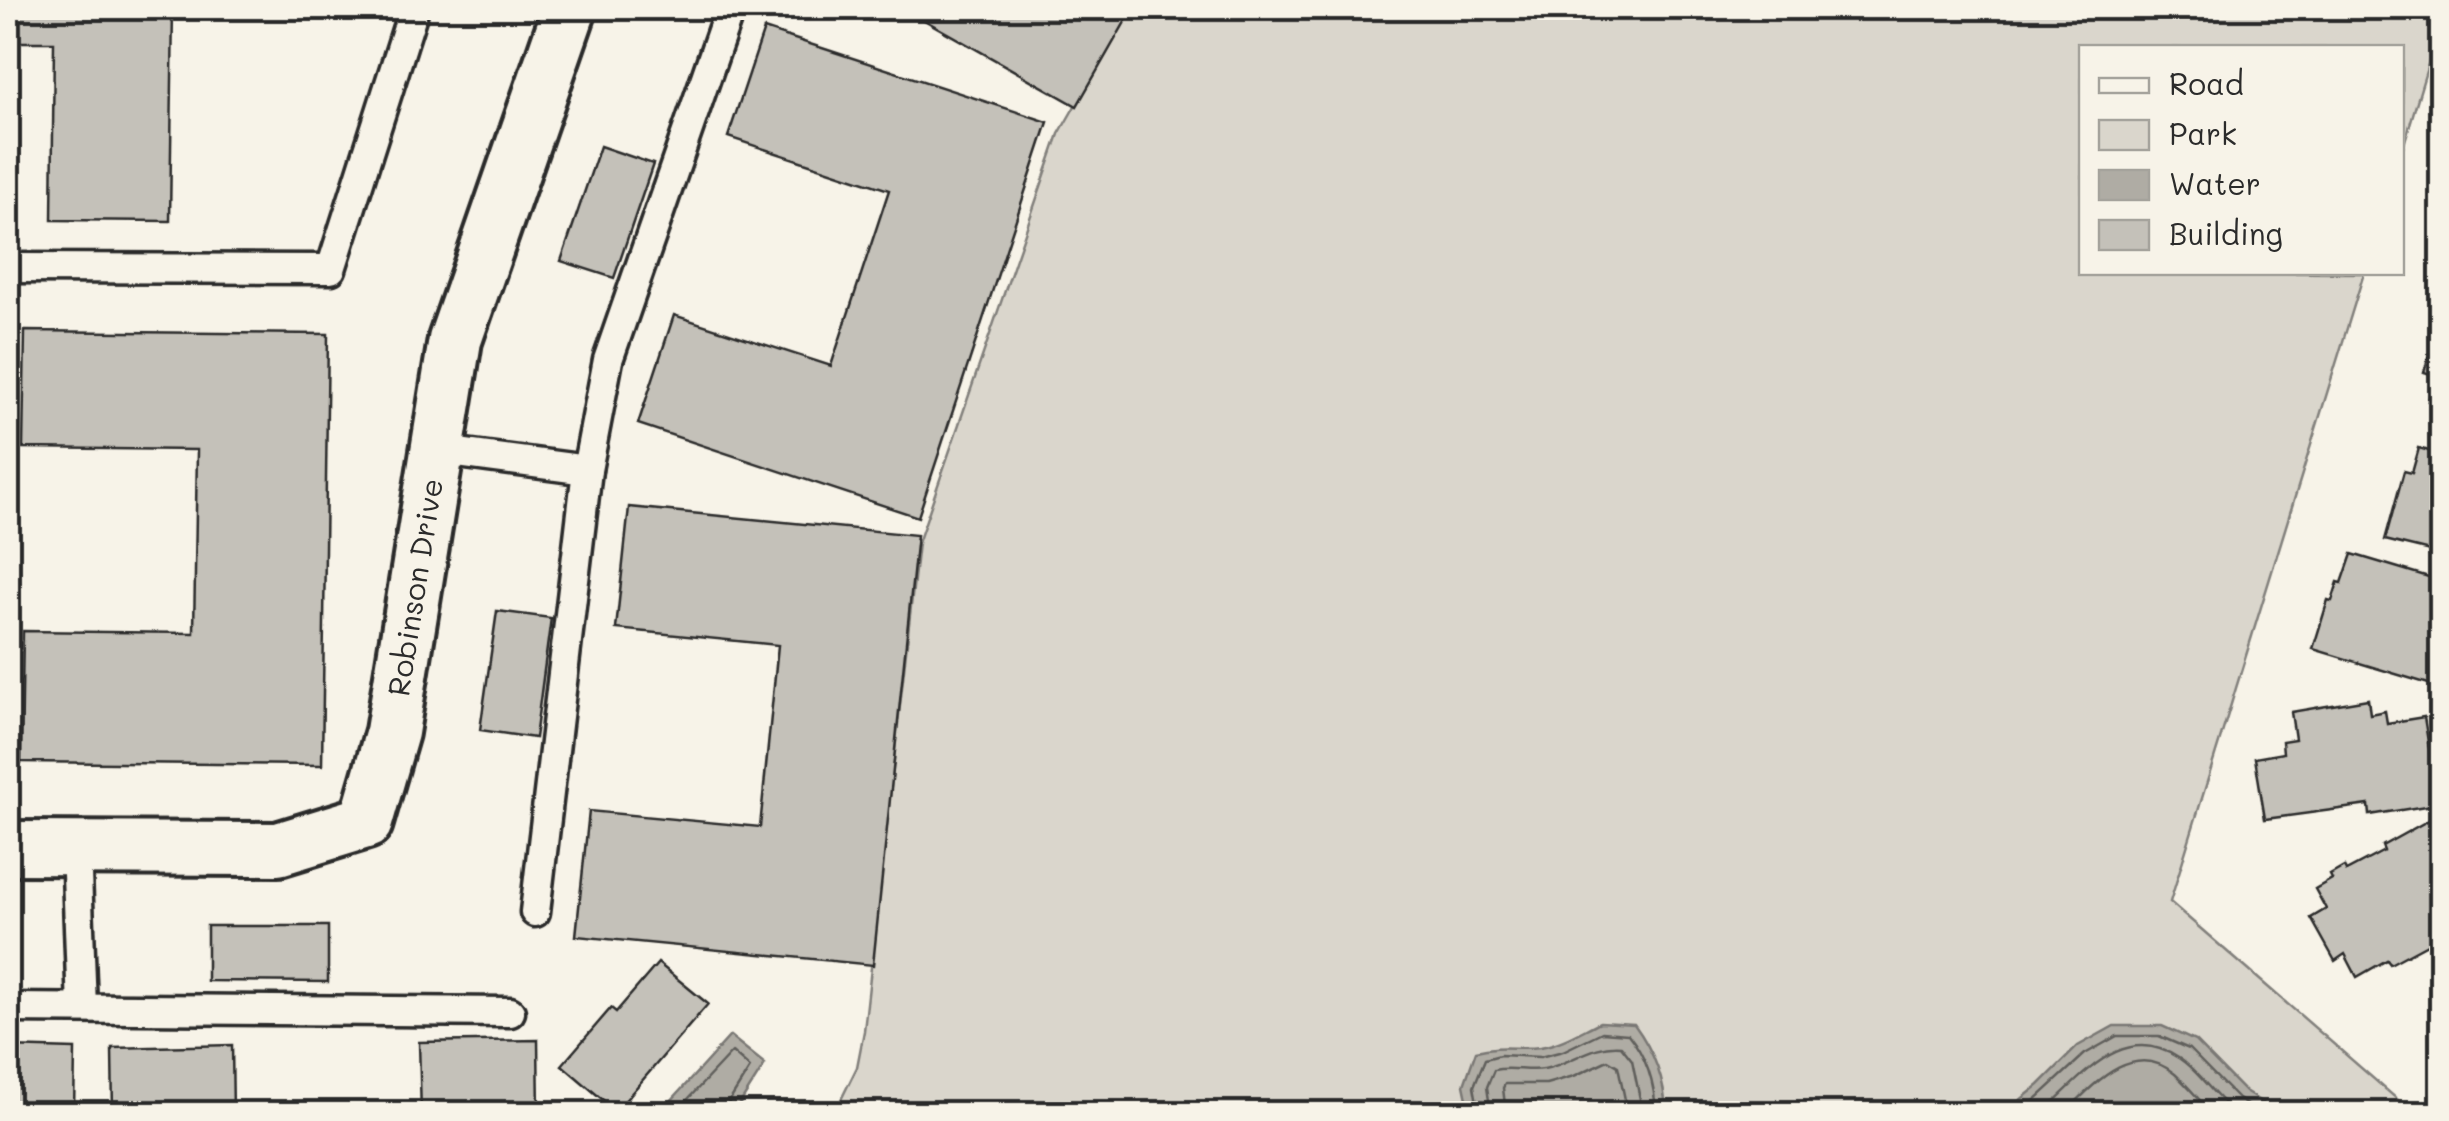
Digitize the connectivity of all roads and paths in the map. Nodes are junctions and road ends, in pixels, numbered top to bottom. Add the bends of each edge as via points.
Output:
1 (414, 8) edge
2 (570, 8) edge
3 (730, 8) edge
4 (8, 268) edge
5 (435, 450) junction
6 (587, 470) junction
7 (76, 847) junction
8 (8, 848) edge
9 (535, 912) dead end
10 (8, 1008) edge
11 (82, 1008) junction
12 (510, 1012) dead end

1 - 4 lane via 330,269
2 - 5 street, Robinson Drive via 455,340
3 - 6 lane via 608,360
5 - 6 lane
5 - 7 street, Robinson Drive via 392,732 366,822 278,849
6 - 9 lane
7 - 8 street, Robinson Drive
7 - 11 lane
10 - 11 lane
11 - 12 lane

